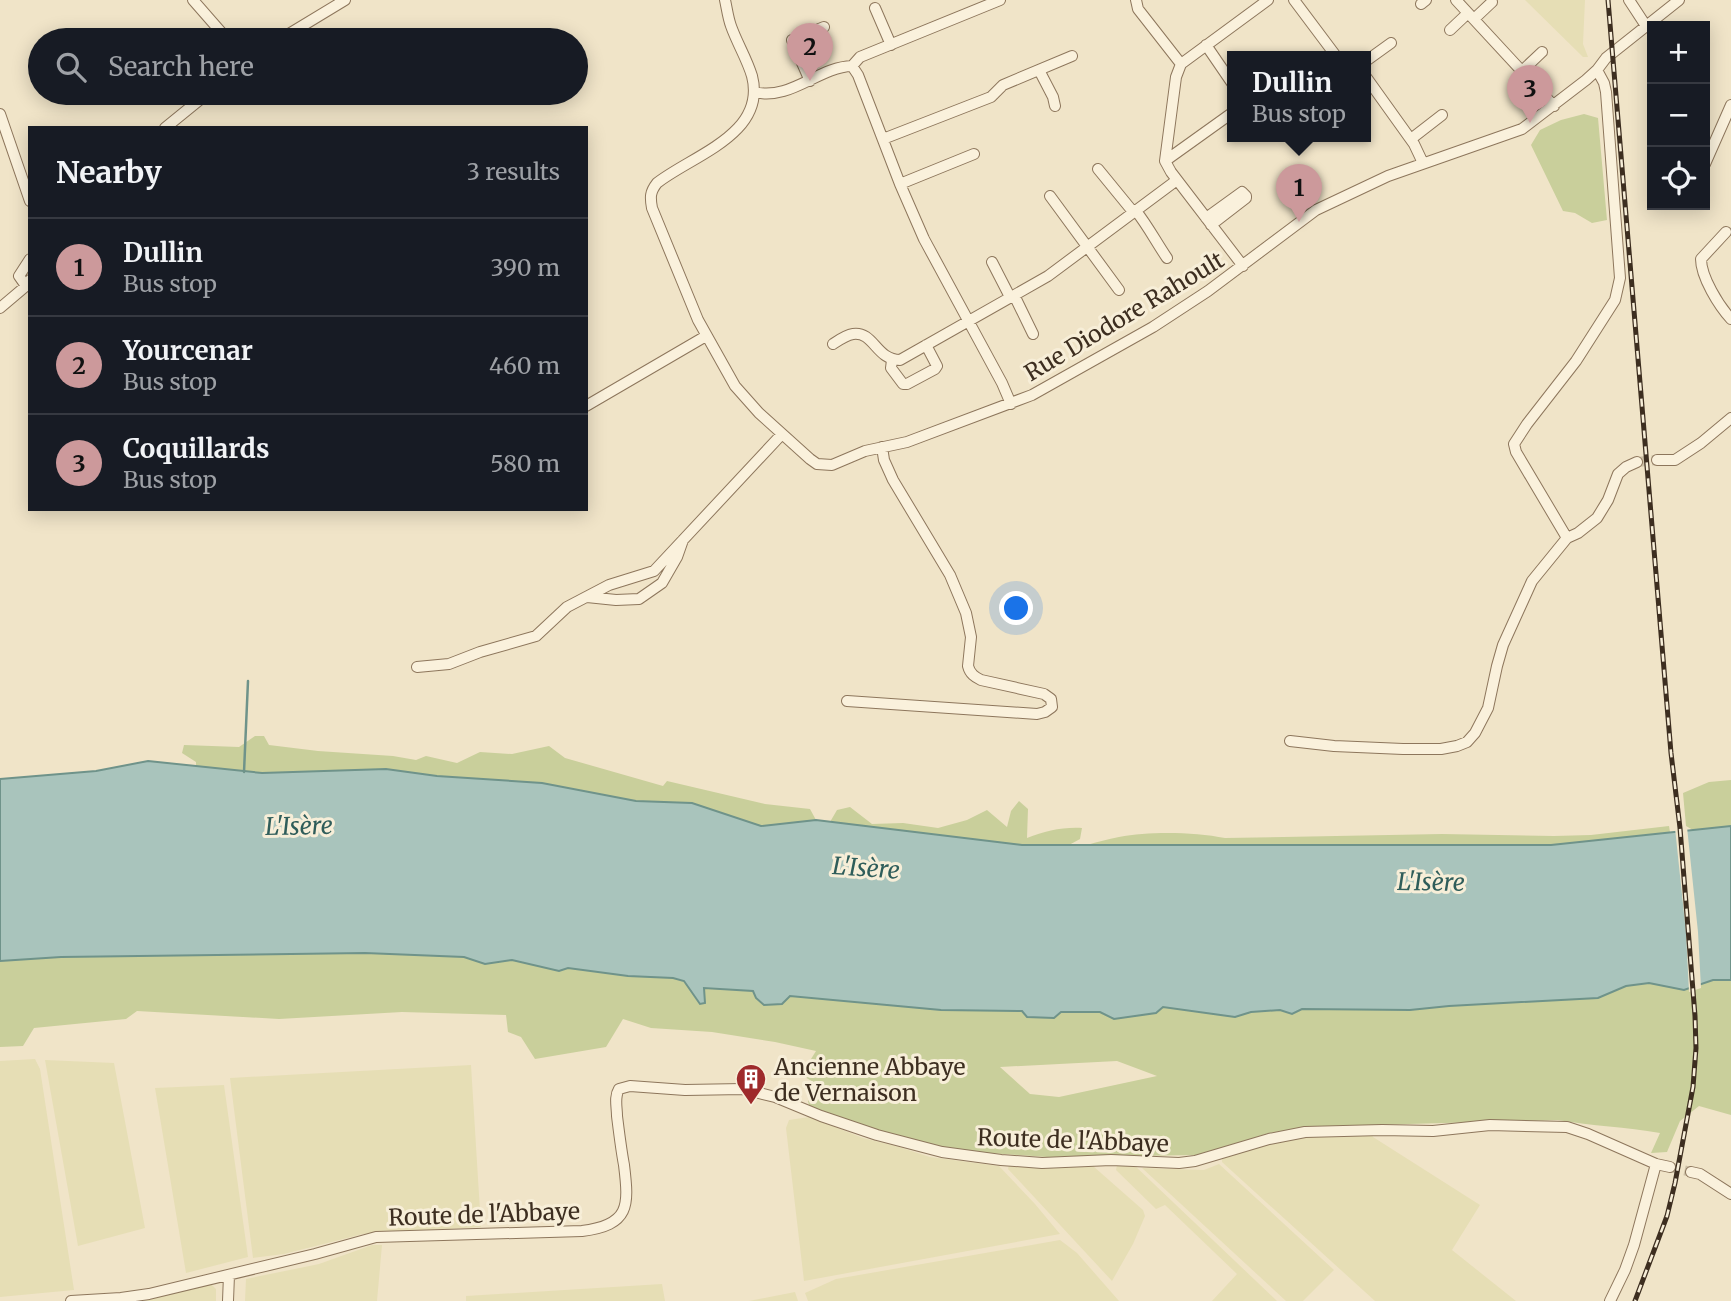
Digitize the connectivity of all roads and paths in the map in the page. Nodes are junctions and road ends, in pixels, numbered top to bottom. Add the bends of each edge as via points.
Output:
1 (192, 0) edge
2 (345, 0) edge
3 (725, 0) edge
4 (1000, 0) edge
5 (1136, 0) edge
6 (1268, 0) edge
7 (1294, 0) edge
8 (1456, 0) edge
9 (1629, 0) edge
10 (1679, 0) edge
11 (1492, 2) dead end
12 (876, 9) dead end
13 (1471, 16) junction
14 (824, 27) dead end
15 (1645, 27) junction
16 (217, 28) edge
17 (299, 28) edge
18 (1450, 30) dead end
19 (1647, 30) edge
20 (1391, 43) dead end
21 (1206, 44) junction
22 (891, 45) junction
23 (1332, 51) edge
24 (1542, 52) dead end
25 (1072, 56) dead end
26 (1371, 57) edge
27 (1181, 64) junction
28 (852, 66) junction
29 (1039, 70) junction
30 (1597, 70) junction
31 (1522, 71) junction
32 (1227, 74) edge
33 (810, 81) junction
34 (1371, 84) edge
35 (754, 92) junction
36 (1731, 104) edge
37 (194, 105) edge
38 (1055, 106) dead end
39 (1554, 106) junction
40 (0, 114) edge
41 (1442, 115) dead end
42 (1227, 117) edge
43 (168, 126) edge
44 (883, 139) junction
45 (1411, 139) junction
46 (1710, 152) edge
47 (974, 154) dead end
48 (1165, 161) junction
49 (1423, 163) junction
50 (1098, 169) dead end
51 (1177, 180) junction
52 (900, 184) junction
53 (28, 195) edge
54 (1050, 197) dead end
55 (1135, 212) junction
56 (1726, 232) dead end
57 (1087, 247) junction
58 (1167, 258) dead end
59 (28, 262) edge
60 (992, 262) dead end
61 (1242, 267) junction
62 (28, 283) edge
63 (1119, 290) dead end
64 (1012, 296) junction
65 (0, 308) edge
66 (1731, 319) edge
67 (967, 321) junction
68 (1033, 334) dead end
69 (706, 336) junction
70 (832, 344) dead end
71 (926, 345) junction
72 (892, 360) junction
73 (1011, 404) junction
74 (588, 405) edge
75 (1731, 418) edge
76 (782, 434) junction
77 (882, 447) junction
78 (1657, 460) tunnel mouth
79 (1637, 462) tunnel mouth
80 (684, 537) junction
81 (1567, 538) junction
82 (586, 597) junction
83 (418, 667) dead end
84 (847, 701) dead end
85 (1290, 741) dead end
86 (1656, 1164) junction
87 (1670, 1167) tunnel mouth
88 (1691, 1172) tunnel mouth
89 (1731, 1194) edge
90 (229, 1275) junction
91 (71, 1301) edge
92 (228, 1301) edge
93 (1611, 1301) edge

1 - 16 street
2 - 17 street
3 - 35 street
4 - 22 street
5 - 27 street via 1138,9
6 - 21 street
7 - 23 street
8 - 13 street
9 - 15 street
10 - 15 street, Rue Diodore Rahoult
11 - 13 street
12 - 22 street
13 - 18 street
13 - 31 street
14 - 33 street via 792,40
15 - 19 street
15 - 30 street, Rue Diodore Rahoult
20 - 26 street
21 - 27 street
21 - 32 street
22 - 28 street via 860,57
24 - 31 street
25 - 29 street
27 - 48 street
28 - 33 street
28 - 44 street
29 - 38 street
29 - 44 street via 1003,85 992,97
30 - 39 street, Rue Diodore Rahoult
30 - 81 street via 1606,92 1620,278 1615,300 1514,444
31 - 39 street
33 - 35 street via 784,91
34 - 45 street
35 - 69 street via 745,120 730,136 651,190 652,208
36 - 46 street
37 - 43 street
39 - 49 street, Rue Diodore Rahoult via 1512,134
40 - 53 street
41 - 45 street
42 - 48 street
44 - 52 street
45 - 49 street
47 - 52 street
48 - 51 street
49 - 61 street, Rue Diodore Rahoult via 1316,210
50 - 55 street
51 - 55 street
51 - 61 street
52 - 67 street
54 - 57 street
55 - 57 street
55 - 58 street
56 - 66 street via 1701,259 1701,267 1720,307
57 - 63 street
57 - 64 street
59 - 62 street via 19,276
60 - 64 street
61 - 73 street, Rue Diodore Rahoult via 1153,327
62 - 65 street
64 - 67 street
64 - 68 street
67 - 71 street
67 - 73 street
69 - 74 street
69 - 76 street via 735,386
70 - 72 street via 862,335
71 - 72 street
71 - 72 street via 937,366 908,384 891,368
73 - 77 street, Rue Diodore Rahoult
75 - 78 street via 1675,460
76 - 77 street, Rue Diodore Rahoult via 817,464 832,465
76 - 80 street
77 - 84 street via 893,480 950,575 966,613 971,630 969,671 981,680 1044,694 1052,707 1037,713
79 - 81 street via 1618,474 1597,518
80 - 82 street via 654,570
80 - 82 street via 662,583 639,599
81 - 85 street via 1526,594 1503,645 1489,708 1467,741 1457,746 1403,749
82 - 83 street via 567,607 536,636 449,664
86 - 87 street, Route de l'Abbaye
86 - 90 street, Route de l'Abbaye via 1567,1127 1490,1125 1433,1132 1305,1132 1179,1163 1001,1160 942,1152 877,1135 743,1089 630,1086 619,1089 616,1096 627,1201 619,1217 606,1226 582,1231 376,1237
86 - 93 street via 1634,1245
88 - 89 street
90 - 91 street, Route de l'Abbaye via 149,1294
90 - 92 street

